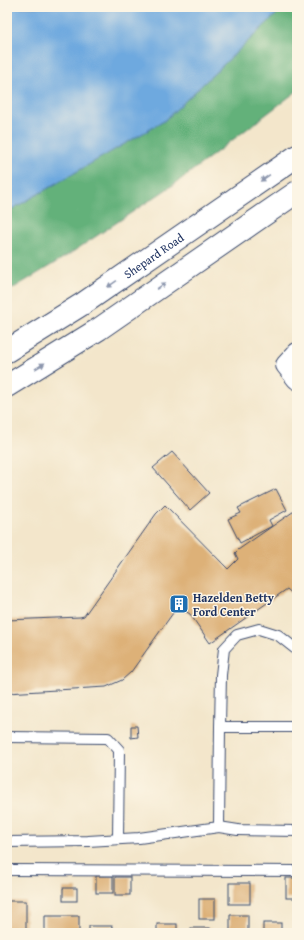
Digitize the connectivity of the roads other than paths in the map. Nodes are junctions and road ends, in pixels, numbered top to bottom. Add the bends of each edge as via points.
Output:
1 (297, 156) edge
2 (297, 192) edge
3 (7, 351) edge
4 (7, 386) edge
5 (297, 650) edge
6 (220, 727) junction
7 (297, 727) edge
8 (7, 737) edge
9 (219, 827) junction
10 (297, 831) edge
11 (118, 839) junction
12 (7, 842) edge
13 (7, 870) edge
14 (297, 871) edge

1 -> 3 highway, Shepard Road via 84,303
4 -> 2 highway via 99,329
5 - 6 lane via 278,635 259,629 237,635 224,649
6 - 7 lane
6 - 9 lane
8 - 11 lane via 108,738 119,750
9 - 10 lane via 238,830
9 - 11 lane
11 - 12 lane
13 - 14 lane

